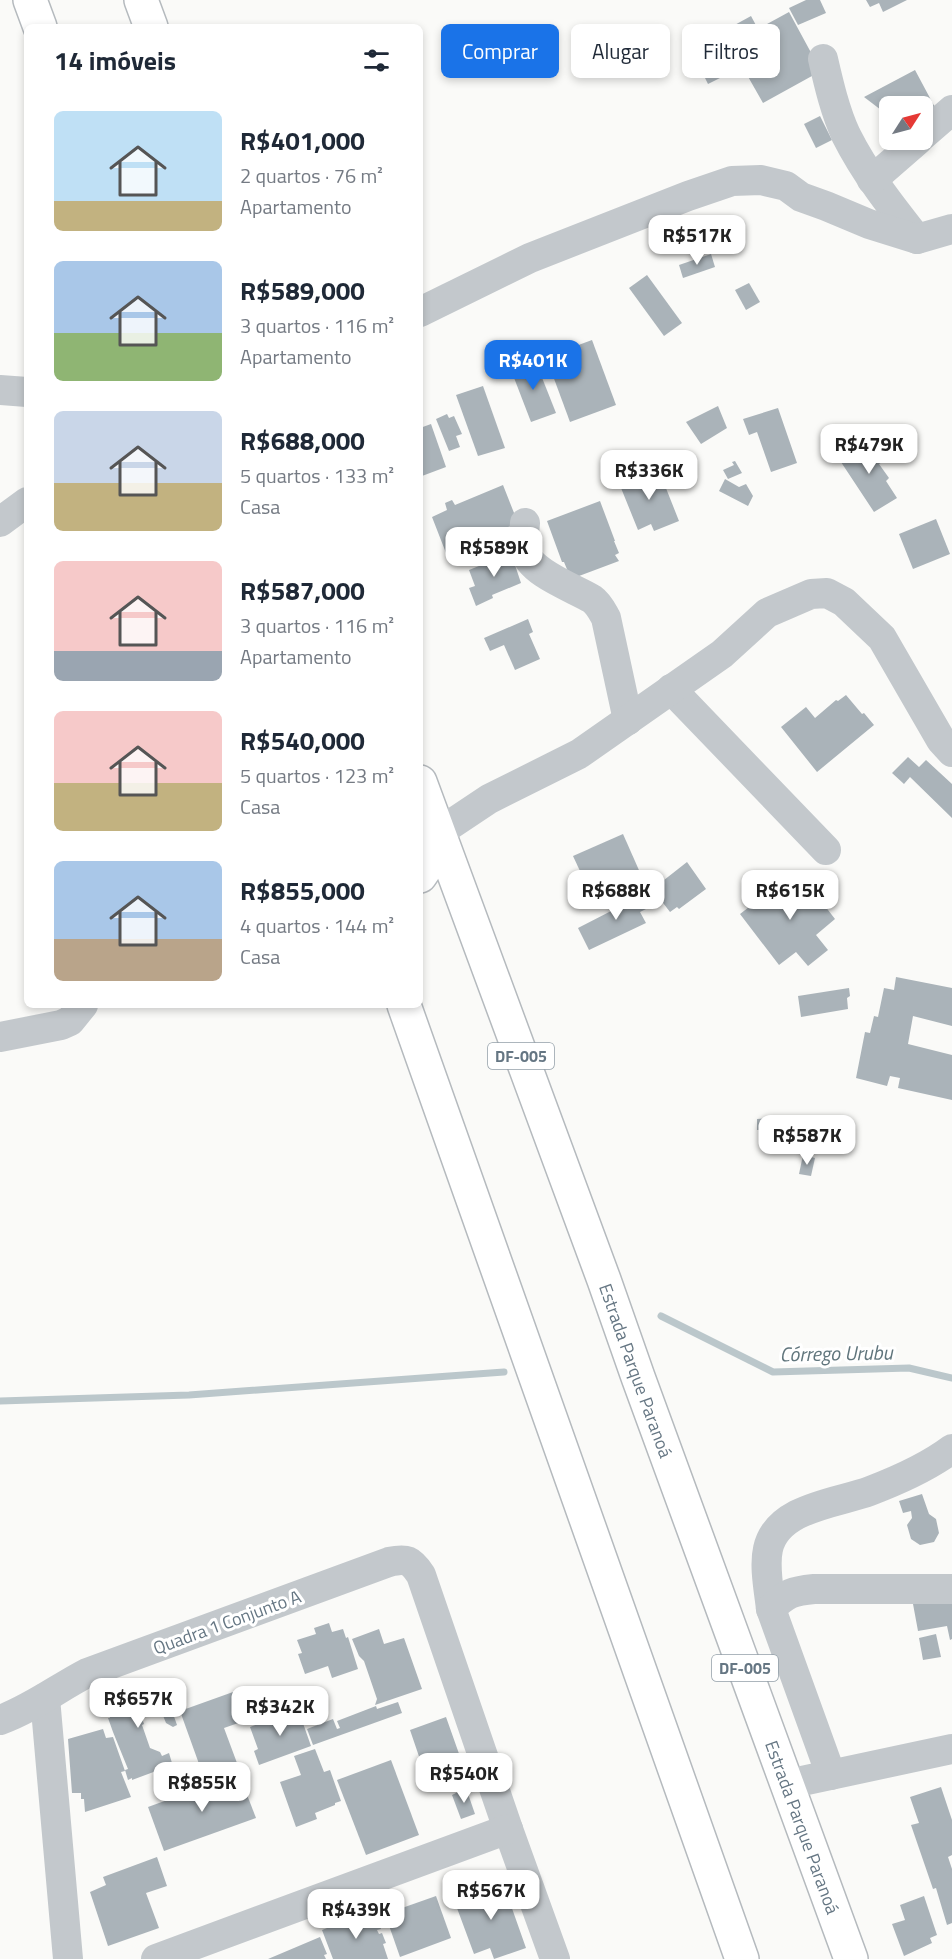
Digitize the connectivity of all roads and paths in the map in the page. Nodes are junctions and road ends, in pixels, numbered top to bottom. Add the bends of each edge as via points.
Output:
1 (141, 0) edge
2 (150, 24) edge
3 (823, 59) dead end
4 (952, 110) edge
5 (933, 126) edge
6 (906, 150) edge
7 (872, 180) junction
8 (952, 230) edge
9 (917, 239) junction
10 (423, 311) edge
11 (0, 390) edge
12 (24, 392) edge
13 (24, 504) edge
14 (0, 522) edge
15 (525, 523) dead end
16 (671, 689) junction
17 (628, 720) junction
18 (952, 752) edge
19 (423, 790) edge
20 (438, 833) junction
21 (826, 850) dead end
22 (423, 872) edge
23 (81, 1008) edge
24 (405, 1008) edge
25 (0, 1037) edge
26 (952, 1449) edge
27 (952, 1589) edge
28 (771, 1609) junction
29 (45, 1698) junction
30 (0, 1720) edge
31 (952, 1749) edge
32 (831, 1775) junction
33 (788, 1784) junction
34 (508, 1829) junction
35 (68, 1959) edge
36 (156, 1959) edge
37 (555, 1959) edge
38 (742, 1959) edge
39 (851, 1959) edge

1 - 2 main road
3 - 7 street via 846,135
4 - 5 street
6 - 7 street
7 - 9 street
8 - 9 street
9 - 10 street via 801,197 786,186 761,180 732,181 530,258
11 - 12 street
13 - 14 street
15 - 17 street via 525,553 530,562 592,599 606,618
16 - 17 street
16 - 18 street via 722,654 767,613 811,594 827,593 844,602 882,638 941,740
16 - 21 street
17 - 20 street via 579,754 489,800
19 - 20 main road, Estrada Parque Paranoá / DF-005
20 - 22 main road
20 - 33 main road, Estrada Parque Paranoá / DF-005
23 - 25 street via 61,1025
24 - 38 main road
26 - 28 street via 915,1472 792,1517 776,1532 768,1548
27 - 28 street via 795,1590
28 - 32 street
29 - 30 street, Quadra 1 Conjunto A
29 - 34 street, Quadra 1 Conjunto A via 87,1673 402,1559 413,1563 421,1575
29 - 35 street
31 - 32 street
32 - 33 street
33 - 39 main road, Estrada Parque Paranoá / DF-005
34 - 36 street
34 - 37 street

